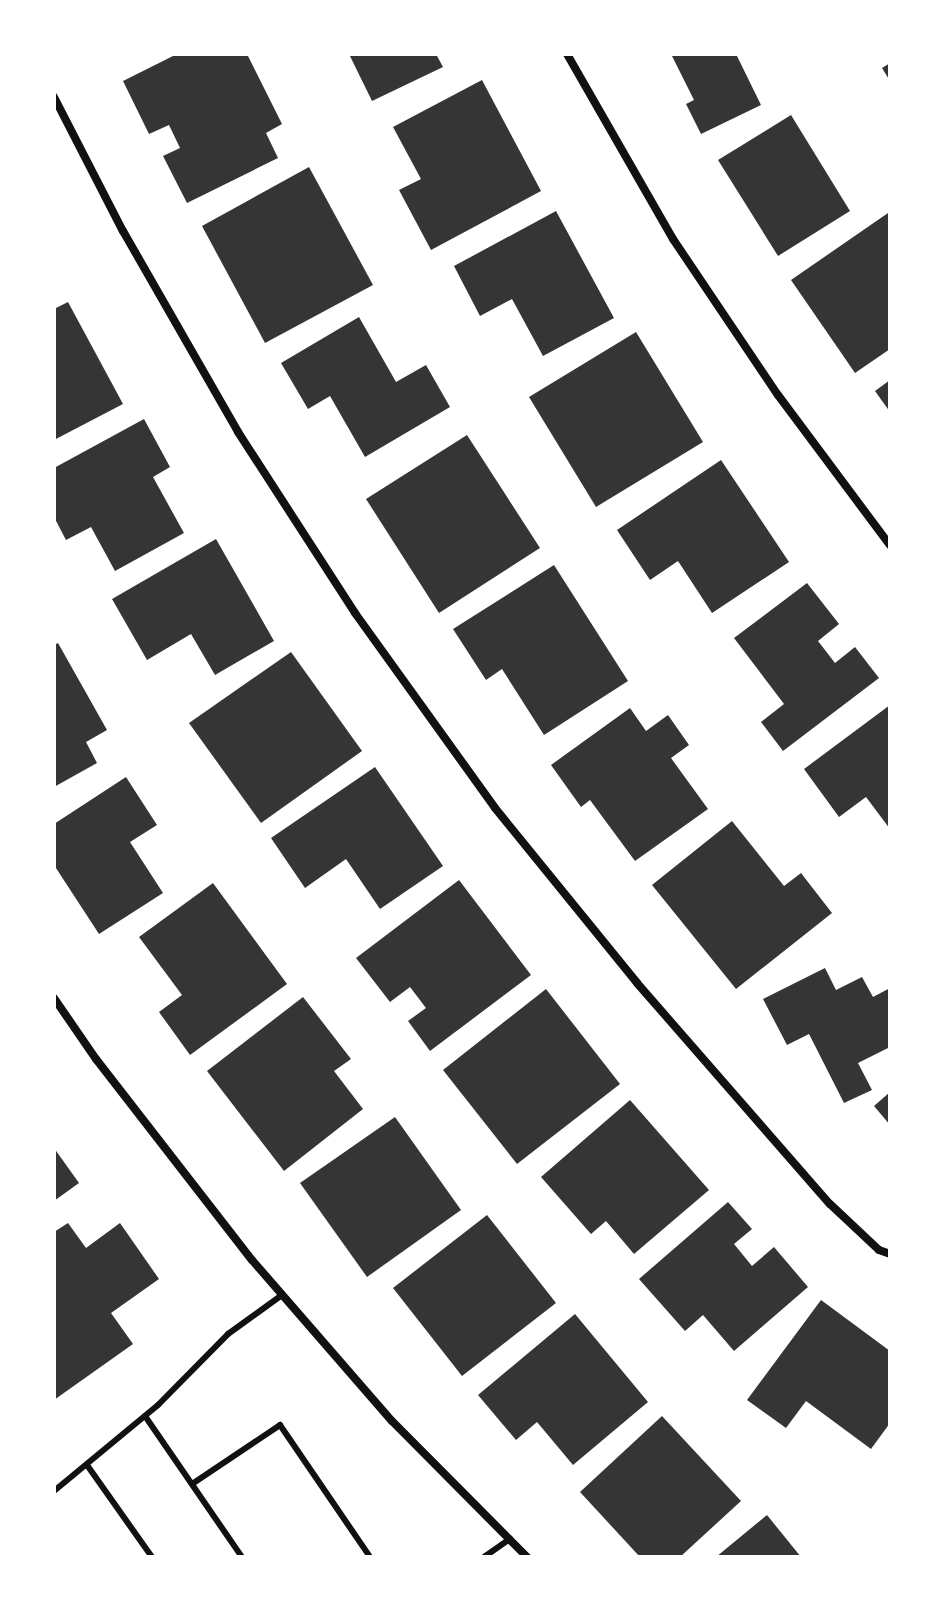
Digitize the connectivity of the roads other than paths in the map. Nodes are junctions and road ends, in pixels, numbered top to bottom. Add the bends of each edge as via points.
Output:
1 (567, 54) edge
2 (54, 97) edge
3 (890, 545) edge
4 (54, 998) edge
5 (890, 1254) edge
6 (282, 1295) junction
7 (145, 1416) junction
8 (87, 1465) junction
9 (192, 1484) junction
10 (54, 1491) edge
11 (510, 1539) junction
12 (152, 1557) edge
13 (242, 1557) edge
14 (370, 1557) edge
15 (484, 1557) edge
16 (527, 1557) edge

1 - 3 street via 673,239 778,395
2 - 5 street via 123,231 238,432 363,625 495,808 637,983 830,1204
4 - 6 street
6 - 7 lane via 228,1334
6 - 11 street via 392,1421
7 - 8 lane
7 - 9 lane
8 - 10 lane
8 - 12 lane
9 - 13 lane
9 - 14 lane via 280,1425
11 - 15 lane
11 - 16 street

